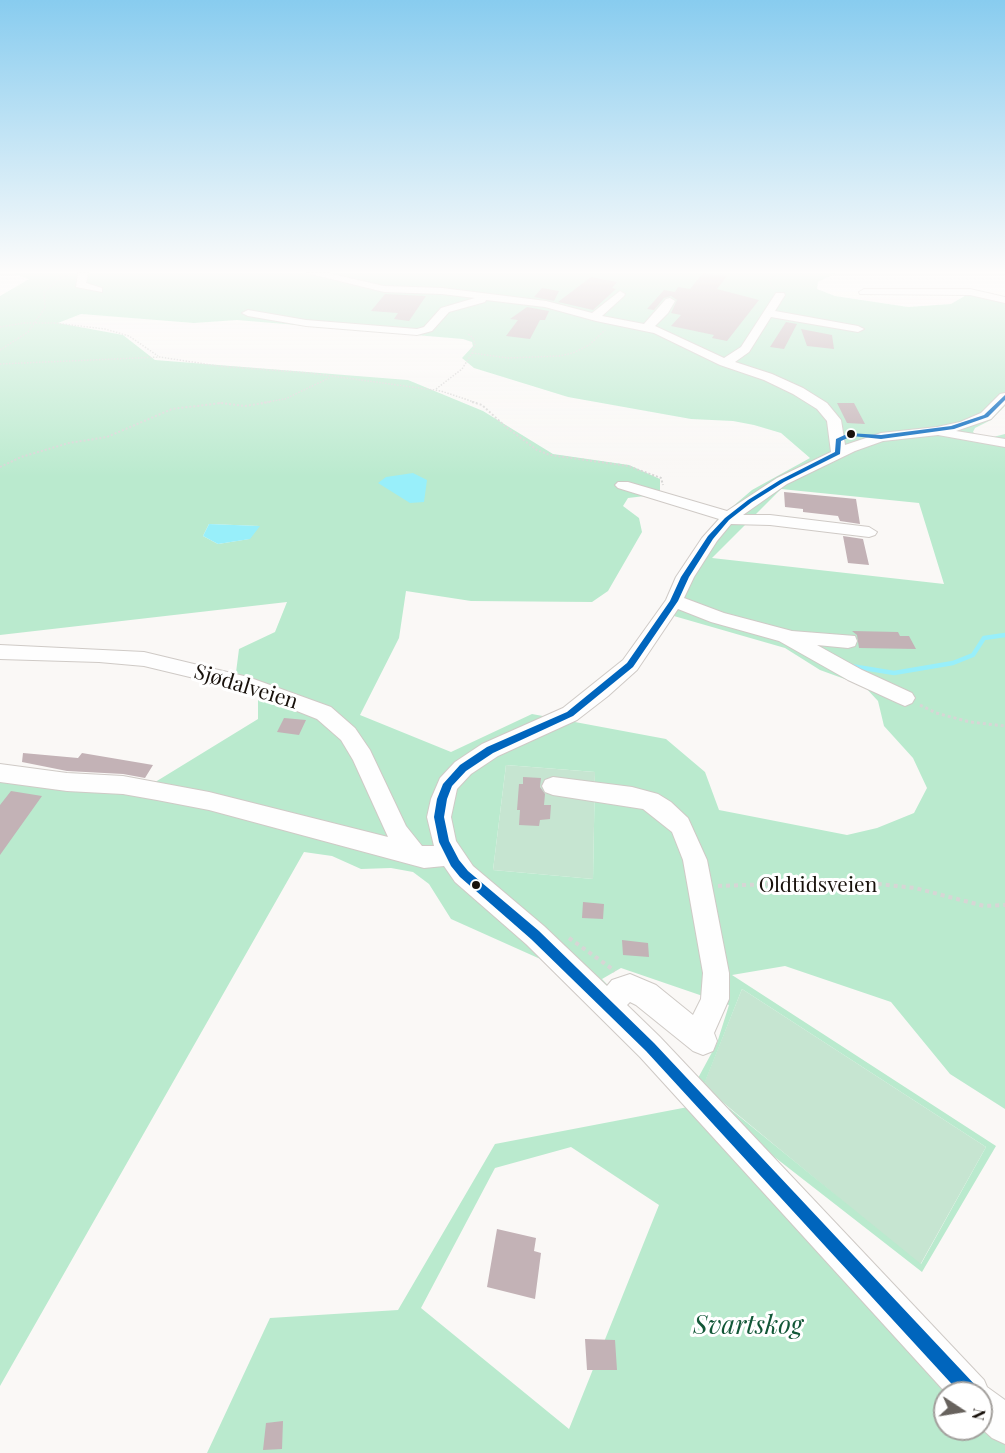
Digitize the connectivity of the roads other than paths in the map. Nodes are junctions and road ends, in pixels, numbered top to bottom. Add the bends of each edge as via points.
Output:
1 (683, 341) edge
2 (750, 341) edge
3 (724, 362) junction
4 (1005, 397) edge
5 (937, 431) junction
6 (1005, 443) edge
7 (838, 447) junction
8 (623, 485) dead end
9 (750, 501) junction
10 (728, 518) junction
11 (770, 520) junction
12 (868, 532) dead end
13 (674, 601) junction
14 (785, 636) junction
15 (848, 641) dead end
16 (0, 651) edge
17 (905, 698) road end
18 (0, 773) edge
19 (553, 786) dead end
20 (413, 853) junction
21 (450, 854) junction
22 (607, 1005) junction
23 (960, 1381) edge
24 (993, 1414) edge
25 (1005, 1425) edge

1 - 3 street
2 - 3 street via 735,358
3 - 7 street via 768,377 822,406 834,420
4 - 5 street via 986,416
5 - 6 street
5 - 7 street via 881,437
7 - 9 street
8 - 10 street
9 - 10 street
9 - 11 street via 756,512
10 - 11 street
10 - 13 street via 706,544
11 - 12 street
13 - 14 street
13 - 21 street via 630,665 602,691 554,723 490,750 453,778 442,799 439,817
14 - 15 street
14 - 17 street
16 - 20 street, Sjødalveien via 144,660 248,684 324,713 348,734 363,756 398,833
18 - 20 street via 123,785 184,796
19 - 22 street via 632,796 663,809 680,825 689,842 701,887 716,990 700,1038 646,995 630,988 622,990
20 - 21 street via 431,858
21 - 22 street via 464,874
22 - 23 street via 696,1095 738,1145
24 - 25 street

